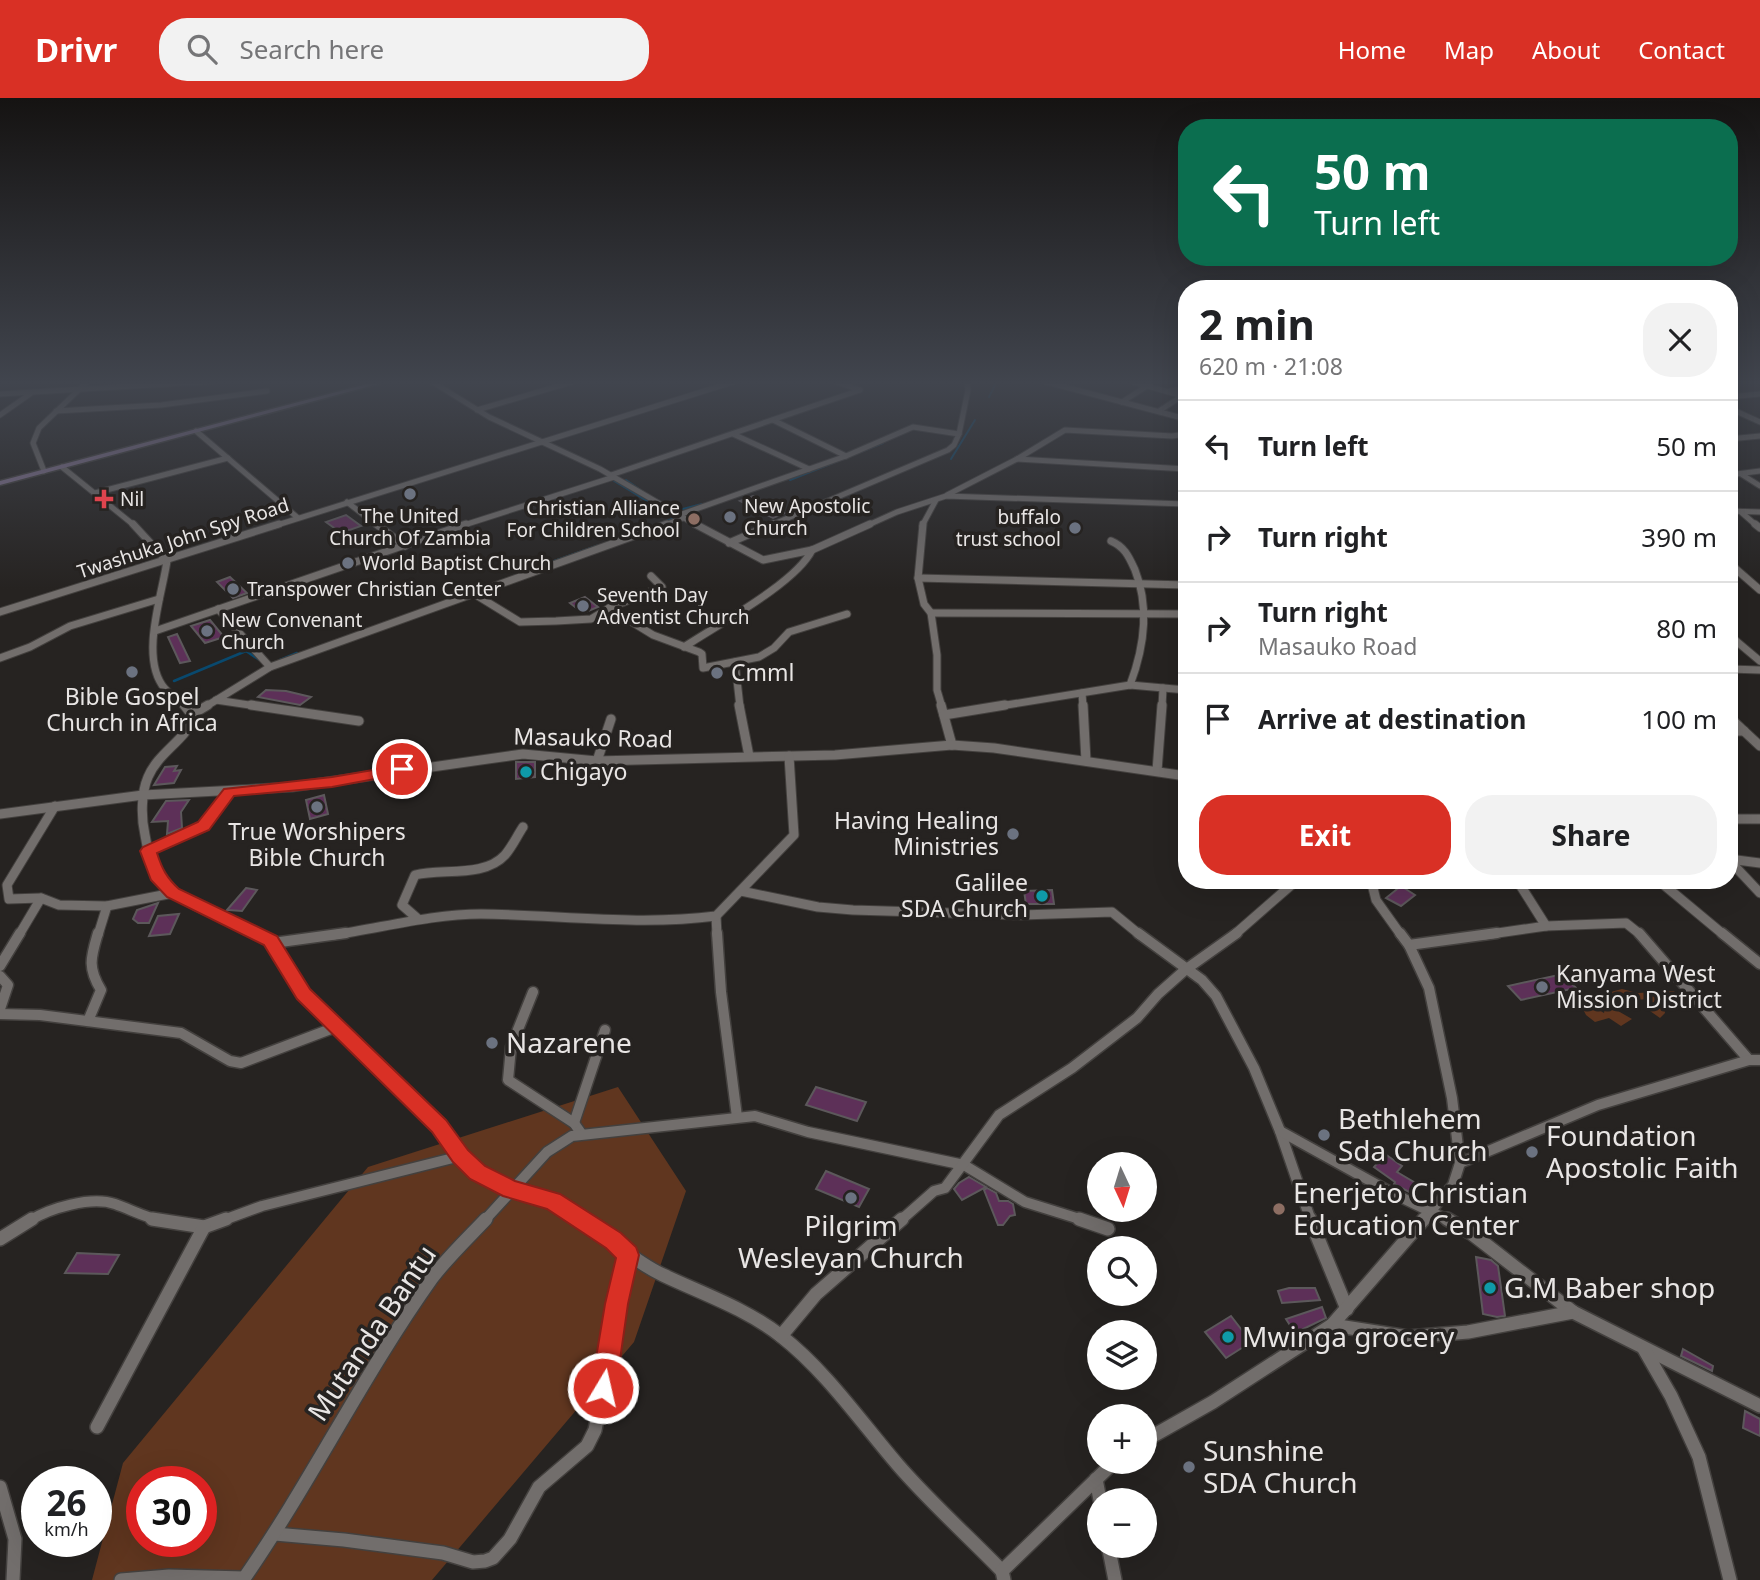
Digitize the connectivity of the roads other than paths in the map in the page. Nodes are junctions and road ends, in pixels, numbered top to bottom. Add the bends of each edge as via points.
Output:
1 (36, 450) edge
2 (125, 450) edge
3 (219, 450) edge
4 (508, 450) edge
5 (560, 450) edge
6 (686, 450) edge
7 (768, 450) edge
8 (834, 450) edge
9 (859, 450) edge
10 (948, 450) edge
11 (1032, 450) edge
12 (846, 456) junction
13 (228, 458) junction
14 (1017, 459) junction
15 (62, 467) junction
16 (809, 469) junction
17 (1178, 469) edge
18 (44, 471) junction
19 (1760, 471) edge
20 (1738, 474) edge
21 (1741, 474) junction
22 (612, 476) junction
23 (0, 483) edge
24 (1760, 486) edge
25 (94, 493) junction
26 (946, 496) junction
27 (936, 500) junction
28 (347, 502) junction
29 (1178, 505) edge
30 (1738, 512) edge
31 (1741, 512) junction
32 (1760, 512) edge
33 (681, 517) junction
34 (298, 518) junction
35 (1760, 528) edge
36 (1111, 541) dead end
37 (729, 543) junction
38 (405, 546) junction
39 (812, 550) junction
40 (167, 561) junction
41 (1738, 571) edge
42 (651, 576) dead end
43 (918, 578) junction
44 (1141, 582) junction
45 (1178, 584) edge
46 (1760, 590) edge
47 (476, 595) junction
48 (159, 600) junction
49 (609, 608) junction
50 (218, 609) junction
51 (0, 612) edge
52 (931, 613) junction
53 (847, 614) dead end
54 (1144, 615) junction
55 (1178, 615) edge
56 (155, 631) junction
57 (1738, 643) edge
58 (684, 647) junction
59 (0, 658) edge
60 (1760, 661) edge
61 (735, 662) junction
62 (270, 667) junction
63 (1738, 669) edge
64 (1760, 670) edge
65 (1130, 685) junction
66 (1163, 688) junction
67 (1178, 689) edge
68 (1082, 693) junction
69 (216, 700) junction
70 (193, 714) junction
71 (944, 715) junction
72 (611, 719) dead end
73 (359, 721) dead end
74 (1738, 725) edge
75 (1738, 731) edge
76 (1744, 731) junction
77 (951, 745) junction
78 (1760, 746) edge
79 (749, 756) junction
80 (789, 756) junction
81 (597, 761) junction
82 (1086, 761) junction
83 (1157, 771) junction
84 (1178, 775) edge
85 (229, 792) junction
86 (143, 795) junction
87 (55, 806) junction
88 (0, 814) edge
89 (1738, 819) edge
90 (1760, 819) edge
91 (523, 827) dead end
92 (148, 851) junction
93 (1738, 860) edge
94 (1760, 863) edge
95 (1738, 869) edge
96 (1287, 889) edge
97 (1373, 889) edge
98 (1523, 889) edge
99 (1669, 889) edge
100 (741, 891) junction
101 (173, 893) junction
102 (1760, 893) edge
103 (41, 898) junction
104 (107, 906) junction
105 (716, 916) junction
106 (418, 919) junction
107 (1546, 926) junction
108 (273, 943) junction
109 (1409, 945) junction
110 (1760, 964) edge
111 (0, 966) edge
112 (1185, 970) junction
113 (0, 976) edge
114 (533, 992) dead end
115 (0, 1012) edge
116 (88, 1021) junction
117 (336, 1027) junction
118 (605, 1030) dead end
119 (1754, 1060) edge
120 (737, 1117) junction
121 (577, 1128) junction
122 (1280, 1131) junction
123 (461, 1156) junction
124 (1460, 1163) junction
125 (964, 1165) junction
126 (511, 1189) junction
127 (1430, 1209) junction
128 (204, 1227) junction
129 (1108, 1229) dead end
130 (0, 1239) edge
131 (628, 1255) junction
132 (1347, 1309) junction
133 (1573, 1312) junction
134 (1332, 1325) junction
135 (781, 1336) junction
136 (1643, 1347) junction
137 (1760, 1406) edge
138 (97, 1427) dead end
139 (1157, 1434) edge
140 (1101, 1474) edge
141 (1096, 1479) junction
142 (0, 1488) edge
143 (1098, 1488) edge
144 (275, 1534) junction
145 (1111, 1558) edge
146 (1003, 1576) edge
147 (244, 1579) edge
148 (13, 1580) edge
149 (121, 1580) edge
150 (1115, 1580) edge
151 (1730, 1580) edge

1 - 18 street
2 - 15 main road
3 - 13 street
4 - 28 street, Twashuka John Spy Road
5 - 22 street
6 - 22 street
7 - 16 street
8 - 12 street
9 - 12 street
10 - 37 street
11 - 14 street
12 - 16 street
13 - 25 street
13 - 34 street
14 - 17 street
14 - 26 street
15 - 18 main road
15 - 25 street
16 - 33 street
18 - 23 main road
19 - 21 street
20 - 21 street
21 - 24 street
22 - 33 street
22 - 38 street
25 - 40 street via 144,533
26 - 27 street
26 - 29 street
27 - 39 street
27 - 43 street via 922,526
28 - 34 street, Twashuka John Spy Road
28 - 38 street
30 - 31 street
31 - 32 street
31 - 35 street
33 - 37 street
33 - 47 street
34 - 40 street, Twashuka John Spy Road
36 - 44 street via 1125,552
37 - 39 street via 767,560
38 - 50 street
39 - 58 street via 786,579
40 - 48 street
40 - 51 street, Twashuka John Spy Road
41 - 46 street
42 - 49 street via 662,587
43 - 44 street
43 - 52 street
44 - 45 street
44 - 54 street
47 - 49 street via 520,622 591,619
47 - 62 street
48 - 56 street
48 - 59 street via 70,626
49 - 58 street via 653,635
50 - 56 street
50 - 62 street
52 - 54 street
52 - 71 street via 937,690
53 - 61 street via 789,632 767,653
54 - 55 street
54 - 65 street via 1139,659
56 - 70 street via 154,666 160,682
57 - 60 street
58 - 61 street via 702,654 704,668
61 - 79 street
62 - 69 street
63 - 64 street
65 - 66 street
65 - 68 street
66 - 67 street
66 - 83 street
68 - 71 street
68 - 82 street
69 - 70 street
69 - 73 street
70 - 86 street via 190,727 150,771
71 - 77 street
72 - 81 street
74 - 76 street
75 - 76 street
76 - 78 street
77 - 80 street, Masauko Road
77 - 82 street, Masauko Road
79 - 80 street, Masauko Road
79 - 81 street, Masauko Road
80 - 100 street via 794,835
81 - 85 street, Masauko Road via 515,755
82 - 83 street, Masauko Road
83 - 84 street, Masauko Road
85 - 86 street, Masauko Road
85 - 92 street via 204,826
86 - 87 street, Masauko Road
86 - 92 street
87 - 88 street, Masauko Road
87 - 103 street via 6,890 9,899
89 - 90 street
91 - 106 street via 496,862 415,875 402,905
92 - 101 street via 159,880
93 - 94 street
95 - 102 street
96 - 112 street
97 - 109 street via 1376,900
98 - 107 street
99 - 110 street
100 - 105 street
100 - 112 street via 853,910 1022,915 1112,912
101 - 104 street
101 - 108 street
103 - 104 street via 59,905
103 - 111 street
104 - 116 street via 91,956 91,971 101,990
105 - 106 street via 656,920 478,914
105 - 120 street
106 - 108 street
107 - 109 street
107 - 119 street via 1633,926
108 - 117 street via 294,982
109 - 124 street via 1436,1014
112 - 122 street via 1216,996 1238,1034
112 - 125 street via 1137,1018 1072,1068 999,1115
113 - 115 street via 8,985
114 - 121 street via 522,1013 508,1080
115 - 116 street
116 - 117 street via 181,1034 240,1063
117 - 123 street via 439,1126
118 - 121 street
119 - 124 street via 1598,1105
120 - 121 street, Mutanda Bantu
120 - 125 street, Mutanda Bantu via 755,1116
121 - 126 street, Mutanda Bantu
122 - 127 street
122 - 132 street
123 - 126 street via 478,1173
123 - 128 street via 262,1206
124 - 127 street via 1453,1185
125 - 129 street, Mutanda Bantu via 983,1171 1034,1206
125 - 135 street via 945,1188 934,1191 816,1294
126 - 131 street via 552,1201 613,1240
126 - 144 street, Mutanda Bantu via 434,1276
127 - 132 street
127 - 133 street via 1471,1233
128 - 130 street via 150,1219 116,1204 66,1205 39,1214
128 - 138 street
131 - 135 street via 662,1275 721,1299
131 - 144 street via 595,1430 587,1446 539,1487 510,1539 493,1558 473,1562 443,1553
132 - 134 street
133 - 134 street via 1468,1332 1408,1337
133 - 136 street
134 - 139 street
135 - 146 street
136 - 137 street
136 - 151 street via 1699,1457
140 - 141 street
141 - 143 street
141 - 146 street
142 - 148 street via 15,1539
144 - 147 street, Mutanda Bantu
145 - 150 street
147 - 149 street via 169,1576

